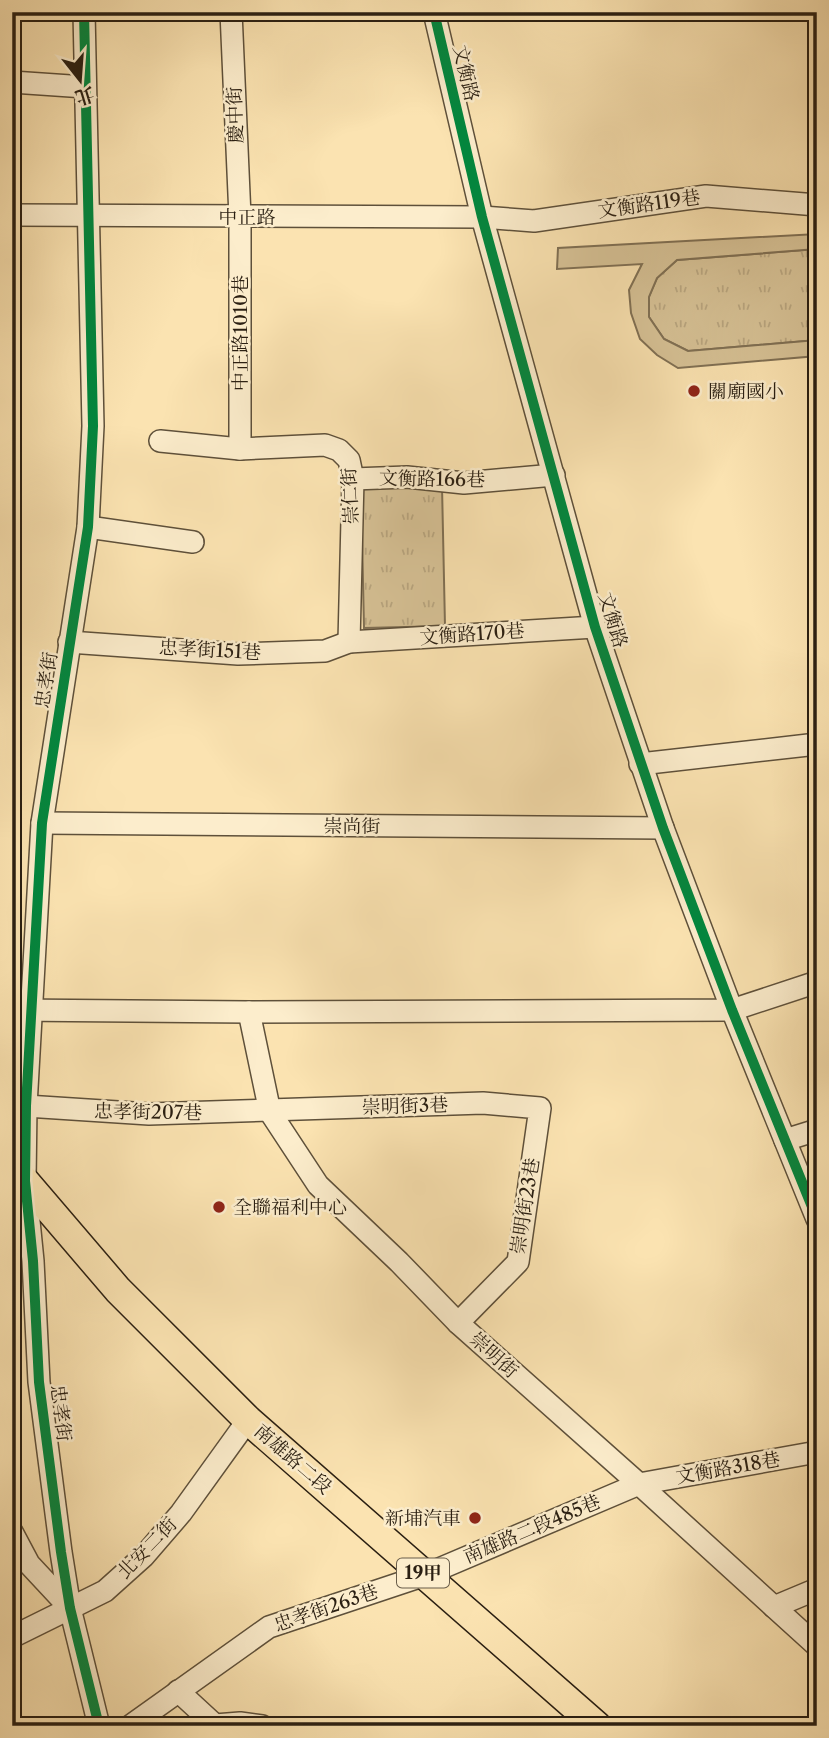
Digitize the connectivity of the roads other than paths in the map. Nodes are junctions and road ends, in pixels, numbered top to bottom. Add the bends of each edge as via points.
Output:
1 (84, 12) edge
2 (231, 12) edge
3 (434, 12) edge
4 (12, 82) edge
5 (85, 87) junction
6 (817, 205) edge
7 (12, 215) edge
8 (88, 216) junction
9 (240, 217) junction
10 (482, 217) junction
11 (160, 441) dead end
12 (240, 449) junction
13 (554, 475) junction
14 (353, 478) junction
15 (88, 527) junction
16 (193, 542) dead end
17 (595, 626) junction
18 (69, 642) junction
19 (349, 642) junction
20 (817, 744) edge
21 (640, 764) junction
22 (42, 823) junction
23 (663, 828) junction
24 (817, 982) edge
25 (732, 1010) junction
26 (22, 1011) edge
27 (248, 1012) junction
28 (26, 1106) junction
29 (540, 1108) joint
30 (270, 1112) junction
31 (817, 1130) edge
32 (785, 1140) junction
33 (16, 1180) edge
34 (817, 1219) edge
35 (458, 1323) junction
36 (248, 1420) junction
37 (817, 1452) edge
38 (639, 1484) junction
39 (13, 1536) edge
40 (425, 1575) junction
41 (817, 1589) edge
42 (774, 1607) junction
43 (69, 1608) junction
44 (12, 1637) edge
45 (817, 1646) edge
46 (178, 1691) junction
47 (216, 1725) edge
48 (99, 1726) edge
49 (130, 1726) edge
50 (262, 1726) edge
51 (597, 1726) edge

1 - 5 street, 忠孝街
2 - 9 street, 慶中街
3 - 10 street, 文衡路
4 - 5 street
5 - 8 street, 忠孝街
6 - 10 street, 文衡路119巷 via 706,196 534,221
7 - 8 street, 中正路
8 - 9 street, 中正路
8 - 15 street, 忠孝街 via 93,426
9 - 10 street, 中正路
9 - 12 street, 中正路1010巷
10 - 13 street, 文衡路
11 - 12 street, 崇仁街
12 - 14 street, 崇仁街 via 325,445 349,460
13 - 14 street, 文衡路166巷 via 464,484 407,477
13 - 17 street, 文衡路
14 - 19 street, 崇仁街
15 - 16 street
15 - 18 street, 忠孝街
17 - 19 street, 文衡路170巷
17 - 21 street, 文衡路
18 - 19 street, 忠孝街151巷 via 238,654 325,651
18 - 22 street, 忠孝街
20 - 21 street
21 - 23 street, 文衡路
22 - 23 street, 崇尚街
22 - 26 street, 忠孝街
23 - 25 street, 文衡路
24 - 25 street
25 - 27 street
25 - 32 street, 文衡路
26 - 27 street
26 - 28 street, 忠孝街
27 - 30 street, 崇明街
28 - 30 street, 忠孝街207巷 via 149,1114
28 - 33 street, 忠孝街
29 - 30 street, 崇明街3巷 via 484,1103
29 - 35 street, 崇明街23巷 via 517,1262
30 - 35 street, 崇明街 via 318,1185
31 - 32 street
32 - 34 street, 文衡路
33 - 36 main road, 南雄路二段 / 19甲
33 - 43 street, 忠孝街 via 33,1261 39,1382
35 - 38 street, 崇明街
36 - 40 main road, 南雄路二段 / 19甲
36 - 43 street, 北安二街 via 144,1556 105,1591
37 - 38 street, 文衡路318巷
38 - 40 street, 南雄路二段485巷
38 - 42 street, 崇明街
39 - 43 street via 29,1564
40 - 46 street, 忠孝街263巷 via 269,1627
40 - 51 main road, 南雄路二段 / 19甲
41 - 42 street
42 - 45 street, 崇明街
43 - 44 street, 北安二街
43 - 48 street, 忠孝街
46 - 47 street
46 - 49 street, 忠孝街263巷
47 - 50 street

